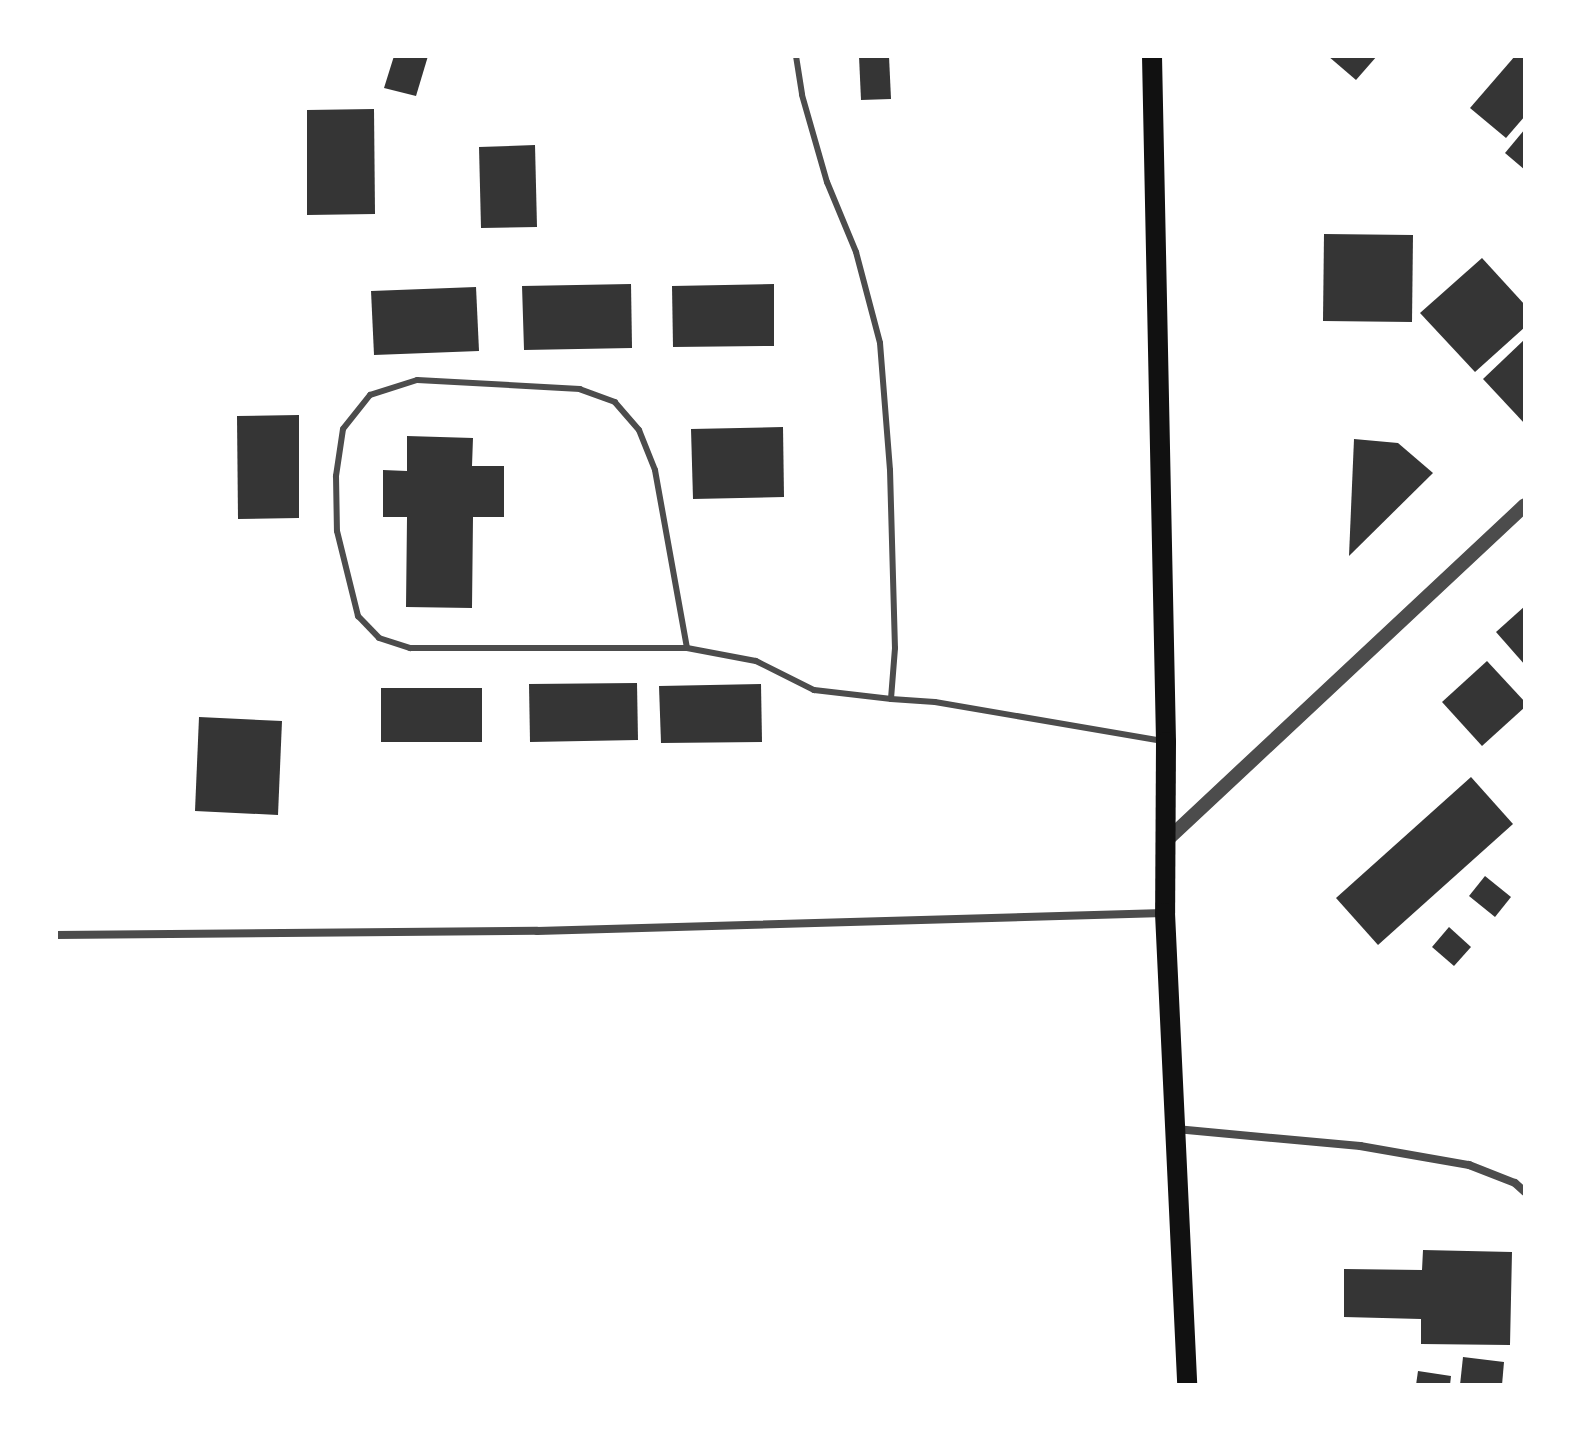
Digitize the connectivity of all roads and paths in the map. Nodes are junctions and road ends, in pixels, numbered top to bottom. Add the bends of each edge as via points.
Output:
1 (796, 56) edge
2 (1152, 56) edge
3 (1525, 505) edge
4 (687, 648) junction
5 (891, 699) junction
6 (1166, 742) junction
7 (1167, 840) junction
8 (1165, 913) junction
9 (56, 935) edge
10 (1175, 1129) junction
11 (1525, 1192) edge
12 (1187, 1385) edge

1 - 5 lane via 827,182 856,252 880,343 890,470 895,648
2 - 6 main road
3 - 7 street
4 - 4 lane via 655,470 639,430 615,402 580,389 417,380 370,395 343,429 336,476 337,531 358,616 379,638 410,648
4 - 5 lane via 756,661 814,690
5 - 6 lane
6 - 7 main road
7 - 8 main road
8 - 9 street via 537,931
8 - 10 main road
10 - 11 street via 1360,1146 1469,1165
10 - 12 main road

